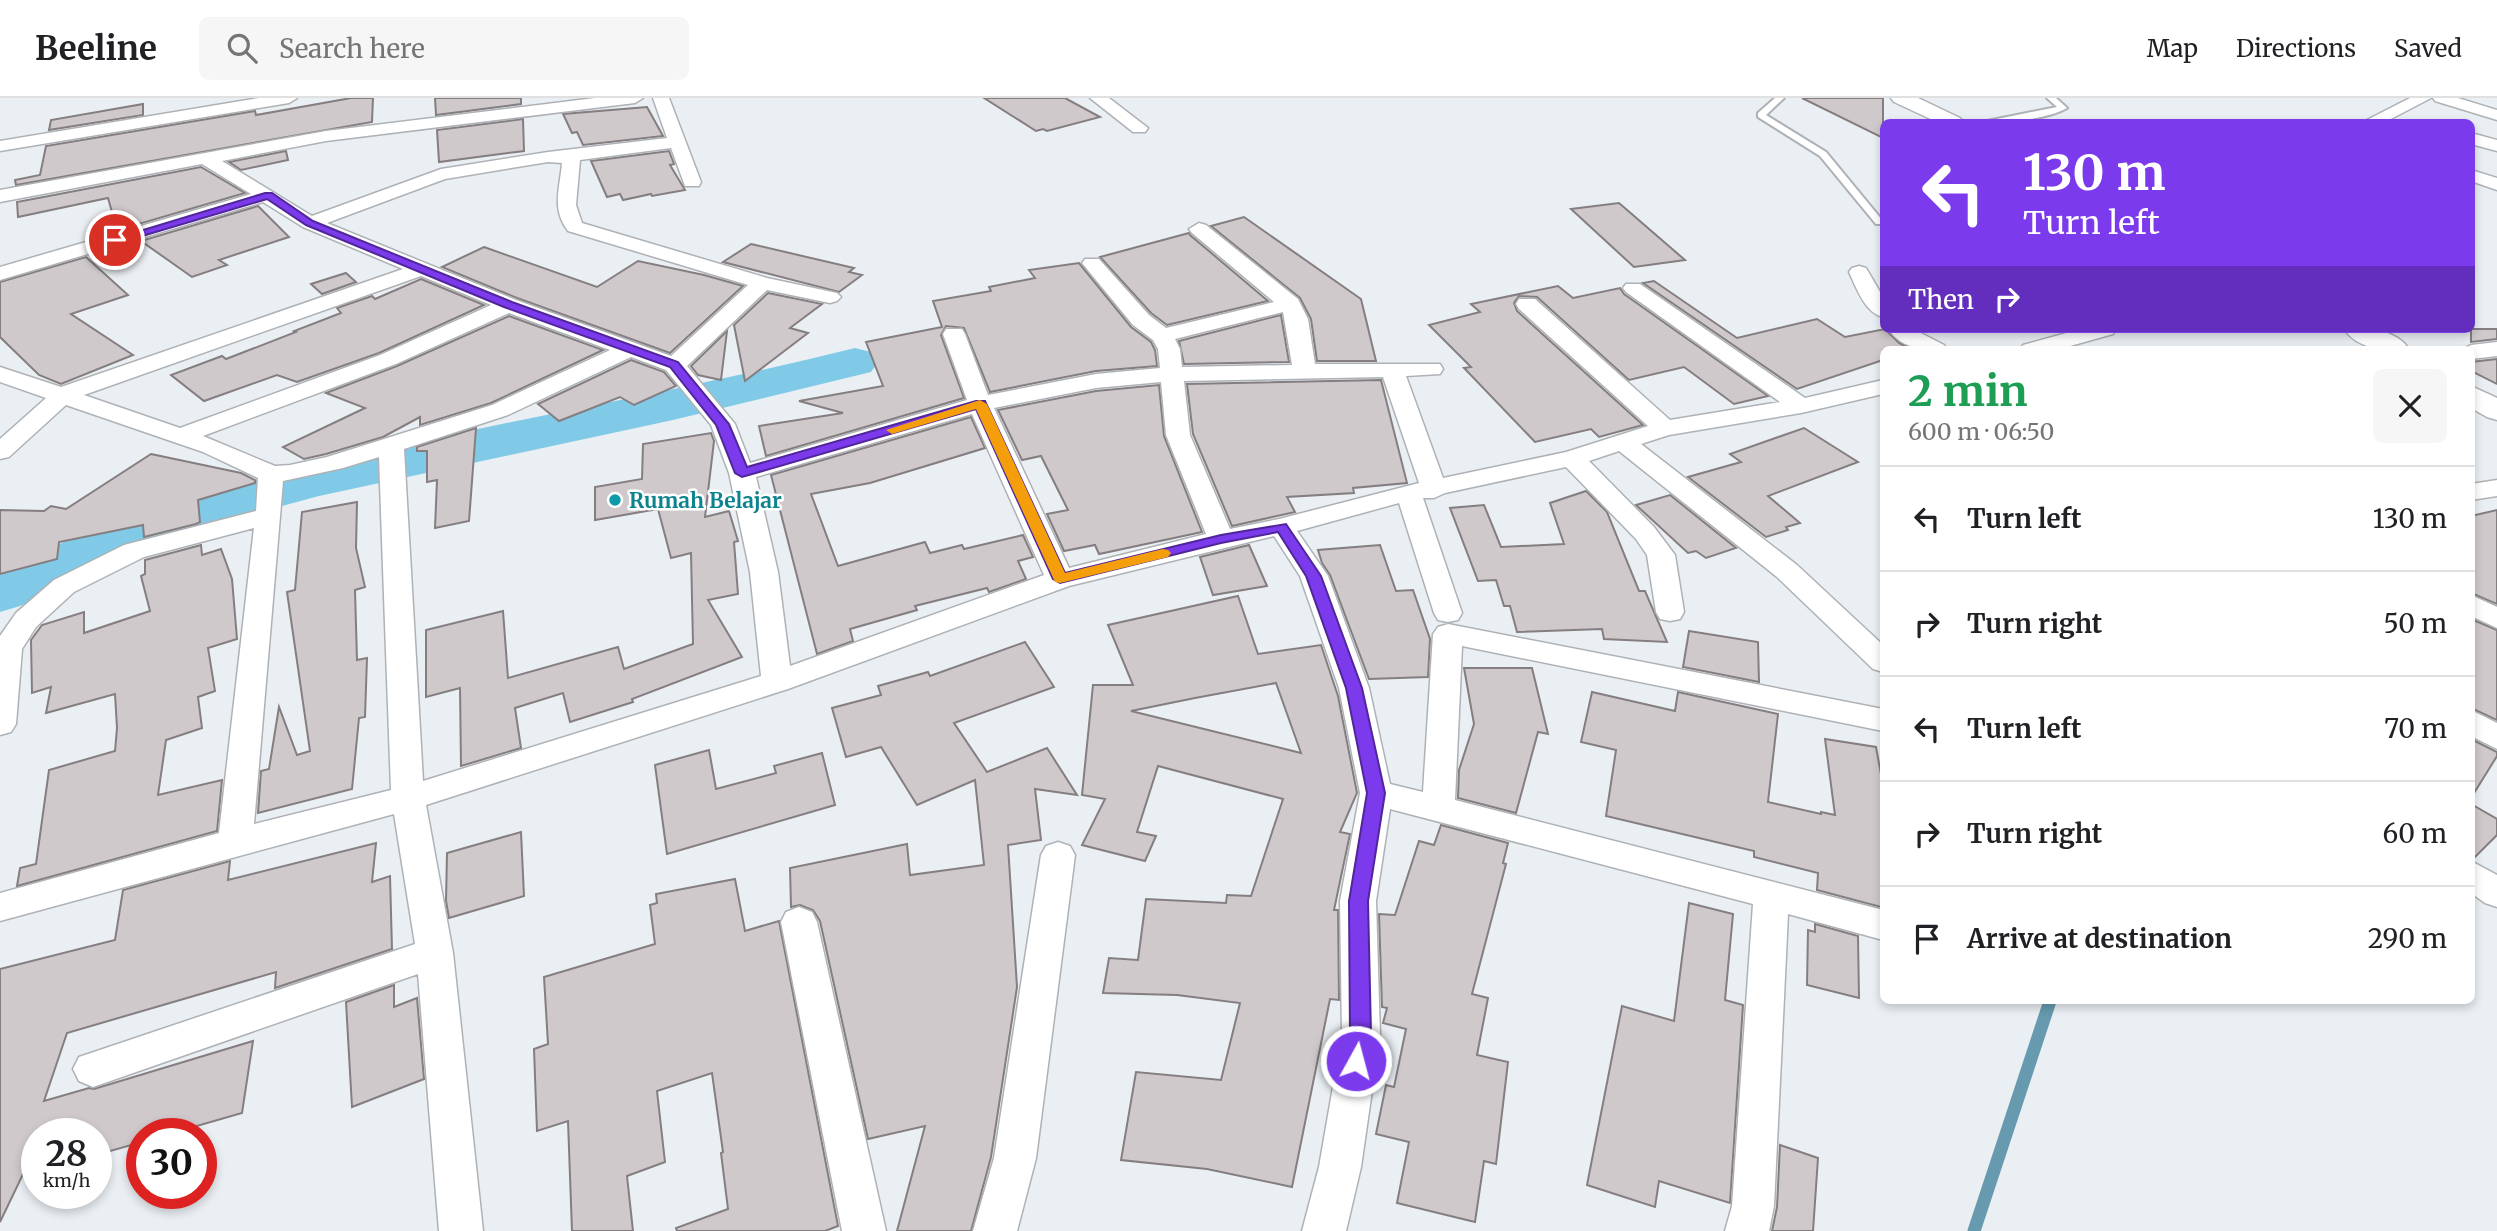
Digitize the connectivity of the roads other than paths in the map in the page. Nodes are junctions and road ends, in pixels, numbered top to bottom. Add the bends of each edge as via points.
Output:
1 (289, 98) edge
2 (635, 98) edge
3 (660, 98) edge
4 (1098, 98) edge
5 (1780, 98) edge
6 (1901, 98) edge
7 (2051, 98) edge
8 (2423, 98) edge
9 (2441, 98) edge
10 (2393, 114) junction
11 (2497, 115) edge
12 (1946, 119) edge
13 (2005, 119) edge
14 (2380, 119) edge
15 (2408, 119) edge
16 (1139, 128) dead end
17 (2475, 139) edge
18 (678, 142) junction
19 (0, 146) edge
20 (2497, 146) edge
21 (564, 157) junction
22 (205, 158) junction
23 (2475, 176) edge
24 (691, 182) dead end
25 (2497, 184) edge
26 (268, 195) junction
27 (0, 196) edge
28 (1879, 222) dead end
29 (310, 223) junction
30 (1199, 229) dead end
31 (1092, 263) dead end
32 (422, 269) junction
33 (1859, 272) dead end
34 (0, 274) edge
35 (763, 283) junction
36 (1633, 288) dead end
37 (830, 297) dead end
38 (1290, 304) junction
39 (1527, 304) dead end
40 (508, 305) junction
41 (1880, 308) edge
42 (1904, 333) edge
43 (2091, 333) edge
44 (2365, 333) edge
45 (954, 334) dead end
46 (1162, 336) junction
47 (1927, 346) edge
48 (2045, 346) edge
49 (2389, 346) edge
50 (632, 348) junction
51 (2497, 349) edge
52 (2475, 352) edge
53 (674, 365) junction
54 (1432, 369) dead end
55 (1393, 372) junction
56 (1305, 373) junction
57 (0, 374) edge
58 (1172, 374) junction
59 (1880, 388) edge
60 (64, 394) junction
61 (2475, 397) edge
62 (980, 404) junction
63 (1801, 406) junction
64 (2497, 411) edge
65 (1665, 428) junction
66 (180, 436) junction
67 (1625, 443) junction
68 (0, 452) edge
69 (391, 454) junction
70 (1572, 458) junction
71 (742, 473) junction
72 (271, 476) junction
73 (2497, 488) edge
74 (2475, 491) edge
75 (1422, 492) junction
76 (270, 512) junction
77 (1281, 527) junction
78 (1221, 539) junction
79 (1060, 579) junction
80 (2475, 606) edge
81 (1448, 612) dead end
82 (1670, 612) dead end
83 (2497, 619) edge
84 (1880, 659) edge
85 (777, 682) junction
86 (1880, 719) edge
87 (0, 724) edge
88 (2475, 724) edge
89 (2497, 738) edge
90 (1376, 793) junction
91 (408, 798) junction
92 (1438, 808) junction
93 (235, 842) junction
94 (1058, 855) dead end
95 (2475, 878) edge
96 (2497, 893) edge
97 (1771, 895) junction
98 (0, 907) edge
99 (799, 922) dead end
100 (1880, 924) edge
101 (435, 953) junction
102 (93, 1069) dead end
103 (461, 1231) edge
104 (863, 1231) edge
105 (995, 1231) edge
106 (1324, 1231) edge
107 (1747, 1231) edge

1 - 19 street
2 - 22 street via 326,136
3 - 18 street
4 - 16 street
5 - 28 lane via 1760,115 1823,155
6 - 12 street
7 - 13 lane via 2063,106 2061,110
8 - 10 street
9 - 11 street
10 - 14 street
10 - 15 street
17 - 20 street
18 - 21 street
18 - 24 street
21 - 29 street via 441,174
21 - 35 street via 571,168 565,206 575,227
22 - 26 street
22 - 27 street
23 - 25 street
26 - 29 street
26 - 34 street
29 - 32 street
30 - 38 street
31 - 46 street via 1141,320
32 - 40 street
32 - 60 street
33 - 41 street
35 - 37 street
35 - 53 street
36 - 63 street
38 - 46 street
38 - 56 street via 1297,318
39 - 65 street
40 - 50 street
40 - 66 street via 408,353
42 - 47 street
43 - 48 street
44 - 49 street
45 - 62 street
46 - 58 street
50 - 53 street
50 - 69 street via 509,407
51 - 52 street
53 - 71 street via 723,424
54 - 55 street
55 - 56 street
55 - 75 street
56 - 58 street
57 - 60 street
58 - 62 street via 1096,381
58 - 78 street via 1178,435
59 - 63 street
60 - 66 street
60 - 68 street
61 - 64 street
62 - 71 street
62 - 79 street
63 - 65 street
65 - 67 street
66 - 72 street
67 - 70 street
67 - 84 street via 1787,571
69 - 72 street
69 - 91 street
70 - 75 street
70 - 82 street via 1661,555
71 - 85 street via 764,572
72 - 76 street
73 - 74 street
75 - 77 street
75 - 81 street
76 - 87 street via 134,551 64,586 26,620 7,648
76 - 93 street
77 - 78 street
77 - 90 street via 1314,576 1354,688
78 - 79 street
79 - 85 street
80 - 83 street
85 - 91 street
86 - 92 street via 1448,634
88 - 89 street
90 - 92 street
90 - 106 street via 1358,901 1361,1035 1340,1167
91 - 93 street
91 - 101 street
92 - 97 street
93 - 98 street
94 - 105 street via 1015,1158
95 - 96 street
97 - 100 street
97 - 107 street via 1753,1206
99 - 104 street
101 - 102 street
101 - 103 street

